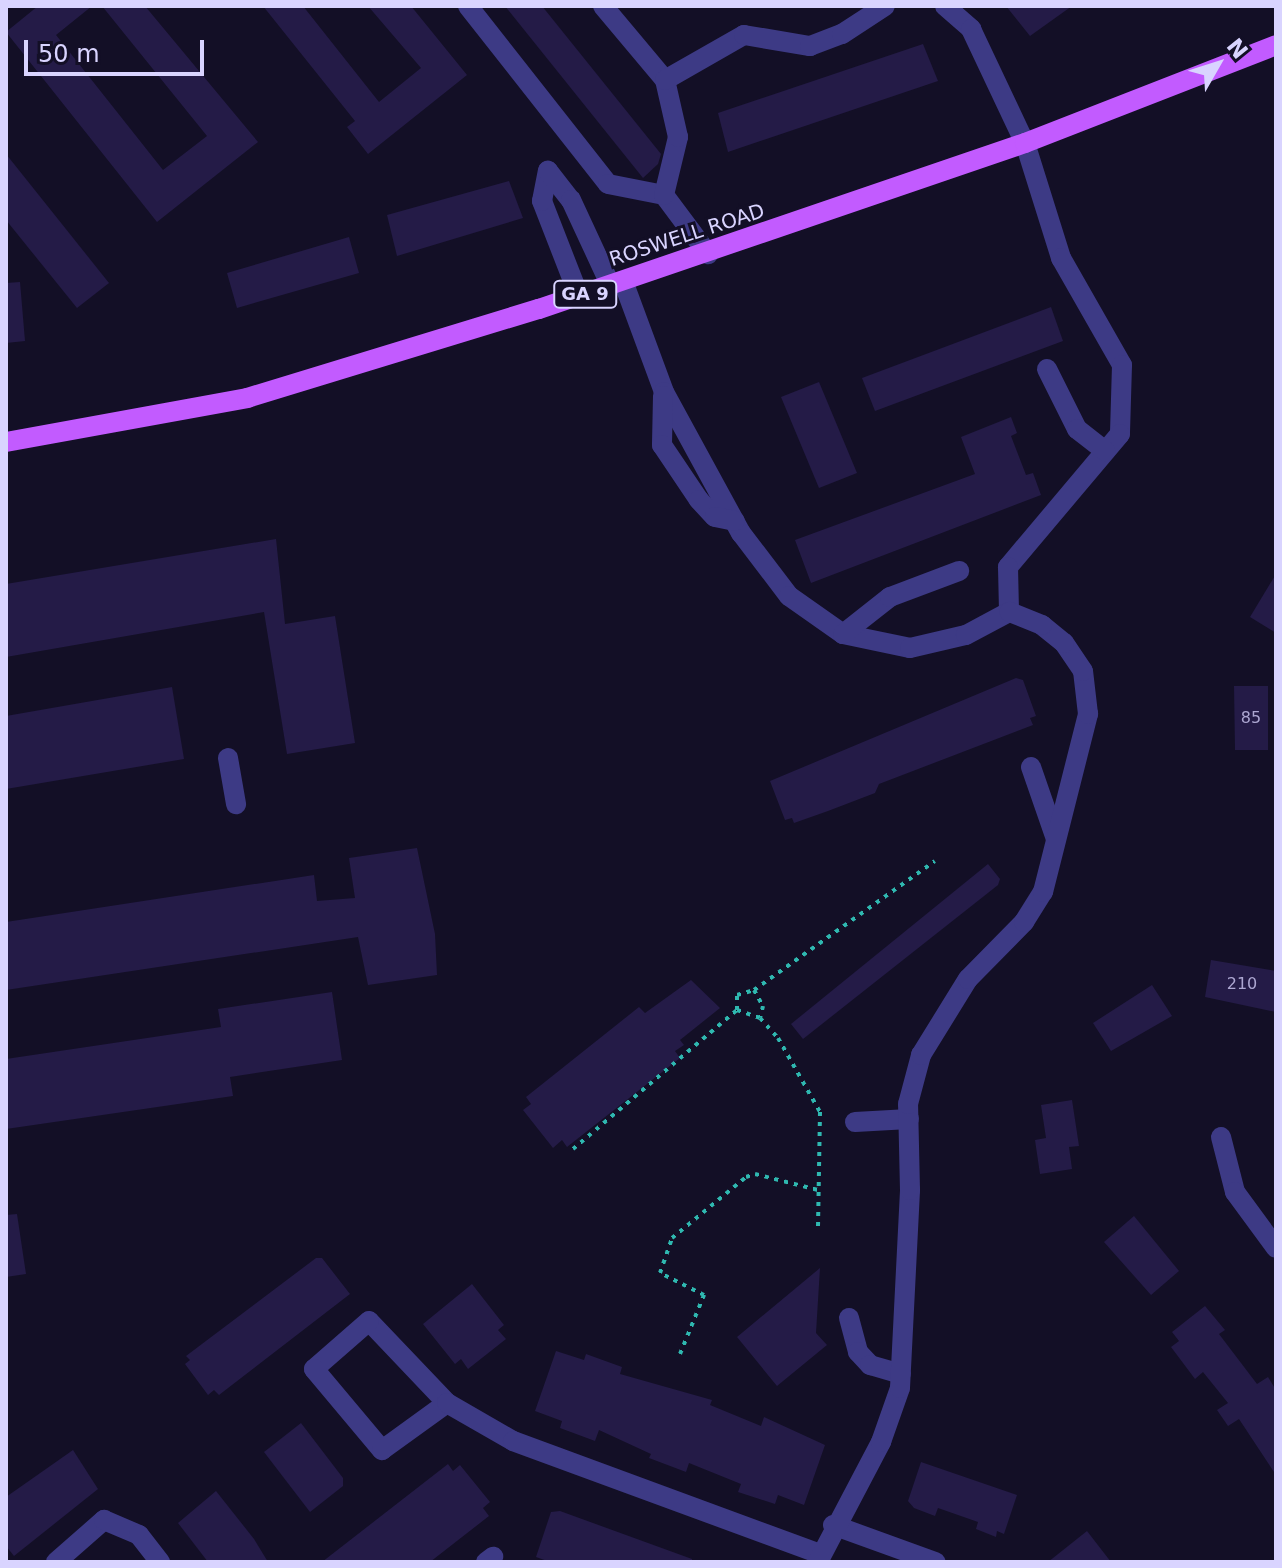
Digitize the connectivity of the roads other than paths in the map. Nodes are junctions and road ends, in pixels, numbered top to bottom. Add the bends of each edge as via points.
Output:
1 (468, 6) edge
2 (603, 6) edge
3 (885, 6) edge
4 (945, 6) edge
5 (1276, 45) edge
6 (665, 80) junction
7 (1025, 143) junction
8 (664, 195) junction
9 (708, 254) junction
10 (617, 283) junction
11 (579, 296) junction
12 (1047, 369) dead end
13 (664, 392) junction
14 (6, 442) edge
15 (1105, 451) junction
16 (703, 467) junction
17 (682, 479) junction
18 (735, 521) junction
19 (959, 571) dead end
20 (1009, 612) junction
21 (843, 634) junction
22 (228, 758) dead end
23 (1031, 767) dead end
24 (236, 804) dead end
25 (1056, 839) junction
26 (909, 1119) junction
27 (855, 1122) dead end
28 (1221, 1137) dead end
29 (1276, 1248) edge
30 (849, 1318) dead end
31 (901, 1374) junction
32 (447, 1403) junction
33 (833, 1525) junction
34 (819, 1558) edge
35 (56, 1562) edge
36 (160, 1562) edge
37 (935, 1562) edge

1 - 8 street via 608,184
2 - 6 street
3 - 6 street via 842,34 810,46 744,35
4 - 7 street via 971,29
5 - 7 main road, ROSWELL ROAD / GA 9
6 - 8 street via 678,137
7 - 9 main road, ROSWELL ROAD / GA 9
7 - 15 street via 1061,258 1122,365 1120,434
8 - 9 street
9 - 10 main road, ROSWELL ROAD / GA 9
10 - 11 main road, ROSWELL ROAD / GA 9
10 - 11 street via 571,200 548,171 542,201
10 - 13 street
11 - 14 main road, ROSWELL ROAD / GA 9 via 247,398
12 - 15 street via 1077,429
13 - 16 street
13 - 17 street via 662,445
15 - 20 street via 1008,567
16 - 17 street
16 - 18 street
17 - 18 street via 715,517
18 - 21 street via 789,596
19 - 21 street via 890,597
20 - 21 street via 966,635 910,648
20 - 25 street via 1042,625 1064,643 1083,671 1088,714
22 - 24 street
23 - 25 street
25 - 26 street via 1043,892 1024,922 968,979 921,1055
26 - 27 street
26 - 31 street
28 - 29 street via 1235,1192
30 - 31 street via 858,1352 870,1365
31 - 33 street via 890,1422
32 - 32 street via 382,1450 314,1369 369,1321
32 - 34 street via 513,1441
33 - 34 street
33 - 37 street
35 - 36 street via 104,1520 139,1535

